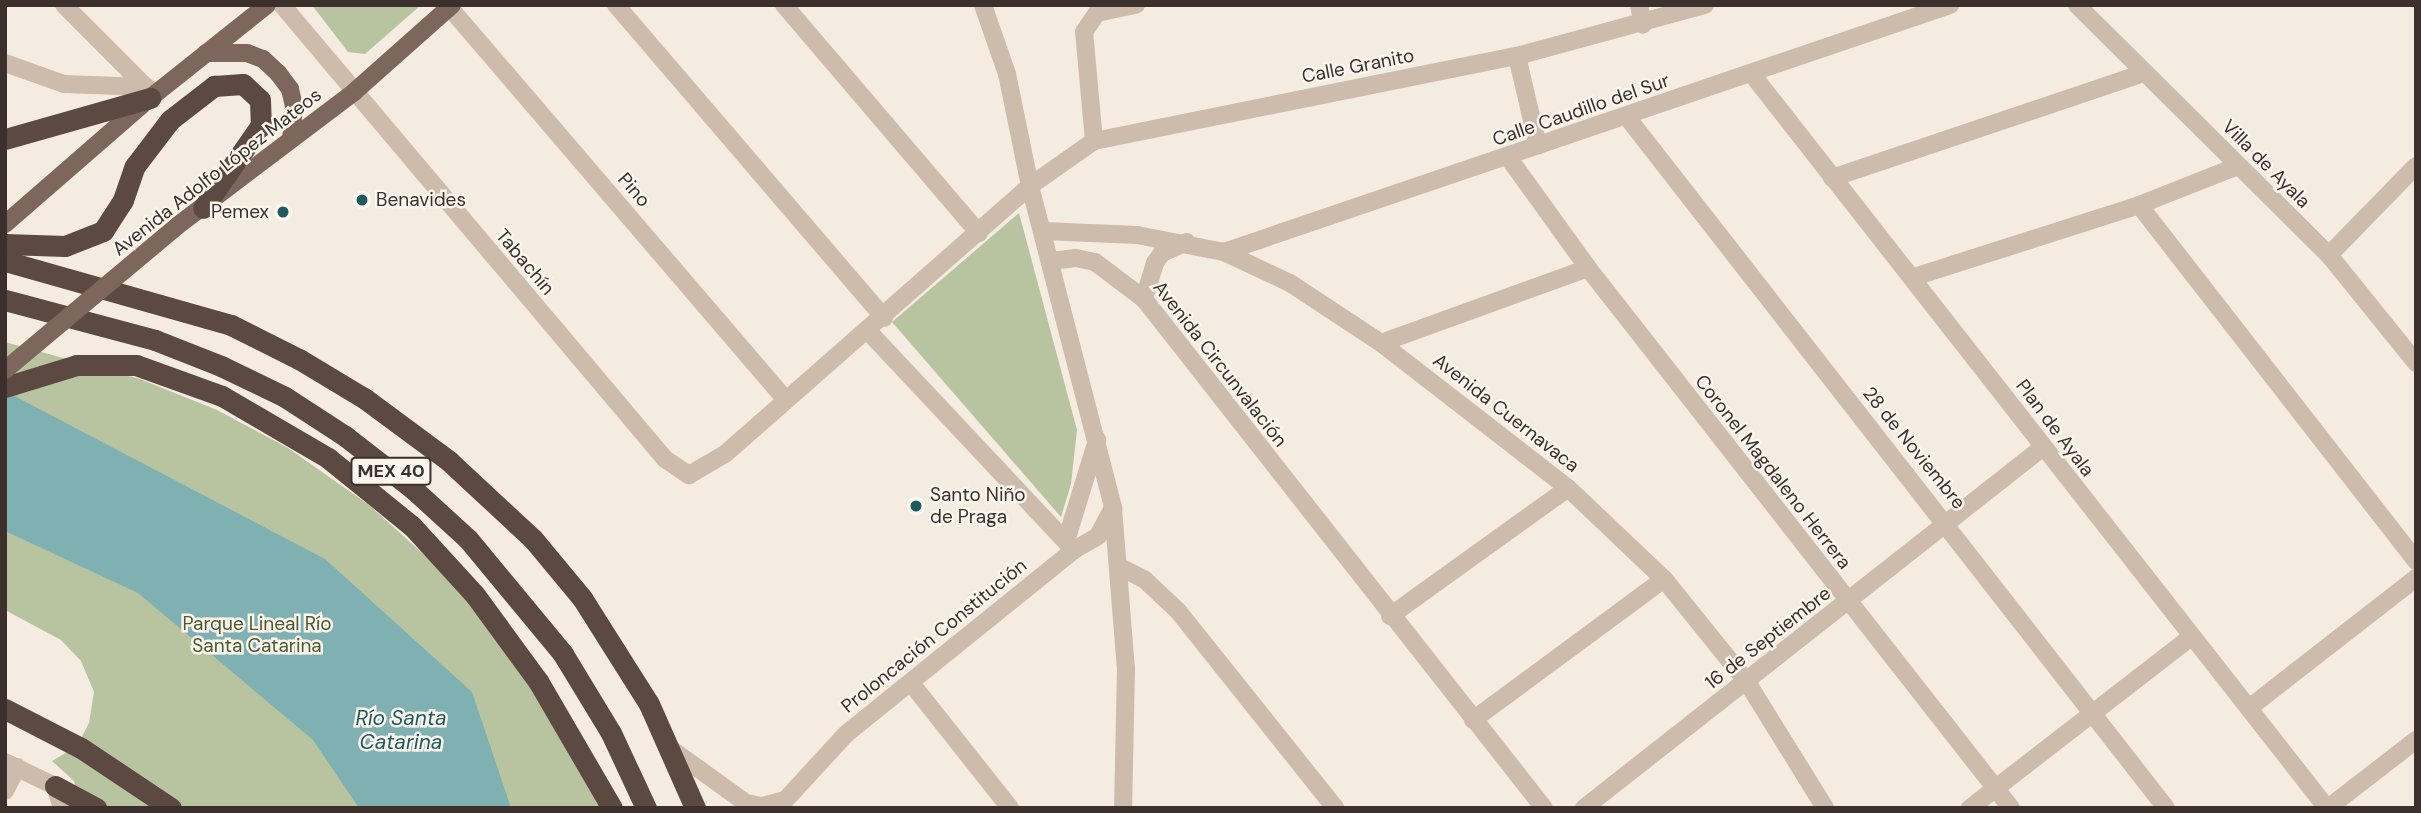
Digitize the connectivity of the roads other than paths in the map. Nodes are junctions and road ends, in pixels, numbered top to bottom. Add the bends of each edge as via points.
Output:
1 (64, 5) edge
2 (267, 5) edge
3 (282, 5) edge
4 (616, 5) edge
5 (784, 5) edge
6 (984, 5) edge
7 (1136, 5) edge
8 (1639, 5) edge
9 (1705, 5) edge
10 (1950, 5) edge
11 (2077, 5) edge
12 (451, 6) edge
13 (1643, 25) junction
14 (206, 53) junction
15 (1517, 56) junction
16 (5, 63) edge
17 (1751, 73) junction
18 (2144, 74) junction
19 (354, 92) junction
20 (151, 93) junction
21 (1626, 117) junction
22 (5, 139) edge
23 (291, 139) junction
24 (1094, 141) junction
25 (1538, 146) junction
26 (1508, 157) junction
27 (2238, 166) junction
28 (2416, 166) edge
29 (1832, 178) junction
30 (1030, 186) junction
31 (2139, 205) junction
32 (202, 208) junction
33 (5, 224) edge
34 (1043, 231) junction
35 (979, 233) junction
36 (1187, 242) junction
37 (5, 244) edge
38 (1224, 252) junction
39 (2329, 255) junction
40 (5, 261) edge
41 (1051, 261) junction
42 (1588, 268) junction
43 (1914, 276) junction
44 (1144, 299) junction
45 (5, 300) edge
46 (884, 318) junction
47 (868, 331) junction
48 (1381, 343) junction
49 (2416, 363) edge
50 (5, 370) edge
51 (5, 387) edge
52 (786, 400) junction
53 (1097, 440) junction
54 (2042, 448) junction
55 (665, 458) joint
56 (1568, 488) junction
57 (1113, 508) junction
58 (1949, 524) junction
59 (1070, 545) junction
60 (2416, 561) edge
61 (1121, 567) junction
62 (2416, 578) edge
63 (1664, 579) junction
64 (1848, 603) junction
65 (1390, 616) junction
66 (2190, 638) junction
67 (1747, 682) junction
68 (911, 683) junction
69 (2249, 708) junction
70 (5, 709) edge
71 (2091, 712) junction
72 (1473, 720) junction
73 (2416, 740) edge
74 (671, 749) junction
75 (11, 764) edge
76 (55, 786) junction
77 (1996, 788) junction
78 (5, 791) edge
79 (1123, 800) edge
80 (779, 804) edge
81 (760, 806) edge
82 (62, 808) edge
83 (96, 808) edge
84 (171, 808) edge
85 (612, 808) edge
86 (646, 808) edge
87 (695, 808) edge
88 (1010, 808) edge
89 (1136, 808) edge
90 (1335, 808) edge
91 (1544, 808) edge
92 (1584, 808) edge
93 (1825, 808) edge
94 (1970, 808) edge
95 (2011, 808) edge
96 (2166, 808) edge
97 (2327, 808) edge

1 - 20 street
2 - 14 main road
3 - 19 street, Tabachín
4 - 46 street
5 - 35 street
6 - 30 street via 1007,74
7 - 24 street via 1097,13 1084,32
8 - 13 street
9 - 13 street, Calle Granito
10 - 17 street, Calle Caudillo del Sur
11 - 18 street, Villa de Ayala
12 - 19 main road, Avenida Adolfo López Mateos
12 - 52 street, Pino
13 - 15 street, Calle Granito
14 - 20 main road
14 - 23 main road via 247,53 278,72 290,89 294,106
15 - 24 street, Calle Granito
15 - 25 street
16 - 20 street via 81,87
17 - 21 street, Calle Caudillo del Sur
17 - 29 street, Plan de Ayala
18 - 27 street, Villa de Ayala
18 - 29 street
19 - 23 main road, Avenida Adolfo López Mateos
19 - 55 street, Tabachín
20 - 22 highway
20 - 33 main road
21 - 25 street, Calle Caudillo del Sur
21 - 58 street, 28 de Noviembre
23 - 32 main road, Avenida Adolfo López Mateos
24 - 30 street, Calle Granito
25 - 26 street, Calle Caudillo del Sur
26 - 38 street, Calle Caudillo del Sur
26 - 42 street, Coronel Magdaleno Herrera
27 - 31 street
27 - 39 street, Villa de Ayala
28 - 39 street
29 - 43 street, Plan de Ayala
30 - 34 street
30 - 35 street, Calle Granito
31 - 43 street
31 - 60 street
32 - 37 highway via 261,125 260,100 243,84 215,86 170,120 135,166 123,200 103,231 65,246
32 - 50 main road, Avenida Adolfo López Mateos, bridge
34 - 36 street, Avenida Cuernavaca via 1098,231
34 - 41 street
35 - 46 street, Calle Granito
36 - 38 street, Avenida Cuernavaca
36 - 44 street via 1155,262
38 - 48 street, Avenida Cuernavaca via 1290,283
39 - 49 street, Villa de Ayala
40 - 74 highway, MEX 40 via 231,325 299,359 426,442 489,494 582,598 623,660
41 - 44 street, Avenida Circunvalación via 1076,258 1095,262
41 - 53 street
42 - 48 street
42 - 64 street, Coronel Magdaleno Herrera
43 - 54 street, Plan de Ayala
44 - 65 street, Avenida Circunvalación
45 - 86 highway, MEX 40 via 155,340 221,366 335,429 412,488 468,539 563,654 611,733
46 - 47 street, Calle Granito
47 - 52 street, Calle Granito
47 - 59 street
48 - 56 street, Avenida Cuernavaca
51 - 85 highway via 77,365 136,365 222,396 306,443 385,502 457,573 519,652
52 - 55 street, Calle Granito via 704,469 689,475
53 - 57 street
53 - 59 street
54 - 58 street, 16 de Septiembre
54 - 66 street, Plan de Ayala
56 - 63 street, Avenida Cuernavaca
56 - 65 street
57 - 59 street, Proloncación Constitución via 1098,536
57 - 61 street
58 - 64 street, 16 de Septiembre
58 - 71 street, 28 de Noviembre
59 - 68 street, Proloncación Constitución
61 - 79 street via 1126,668
61 - 90 street via 1145,580 1178,611
62 - 69 street
63 - 67 street, Avenida Cuernavaca
63 - 72 street
64 - 67 street, 16 de Septiembre
64 - 77 street, Coronel Magdaleno Herrera
65 - 72 street, Avenida Circunvalación
66 - 69 street, Plan de Ayala
66 - 71 street
67 - 92 street, 16 de Septiembre
67 - 93 street, Avenida Cuernavaca
68 - 80 street, Proloncación Constitución via 846,734
68 - 88 street
69 - 97 street, Plan de Ayala
70 - 84 highway via 81,748
71 - 77 street
71 - 96 street, 28 de Noviembre
72 - 91 street, Avenida Circunvalación
73 - 97 street
74 - 81 street, Proloncación Constitución via 735,796
74 - 87 highway, MEX 40
75 - 76 street
75 - 78 street
76 - 82 street
76 - 83 highway
77 - 94 street
77 - 95 street, Coronel Magdaleno Herrera
79 - 89 street
80 - 81 street, Proloncación Constitución

